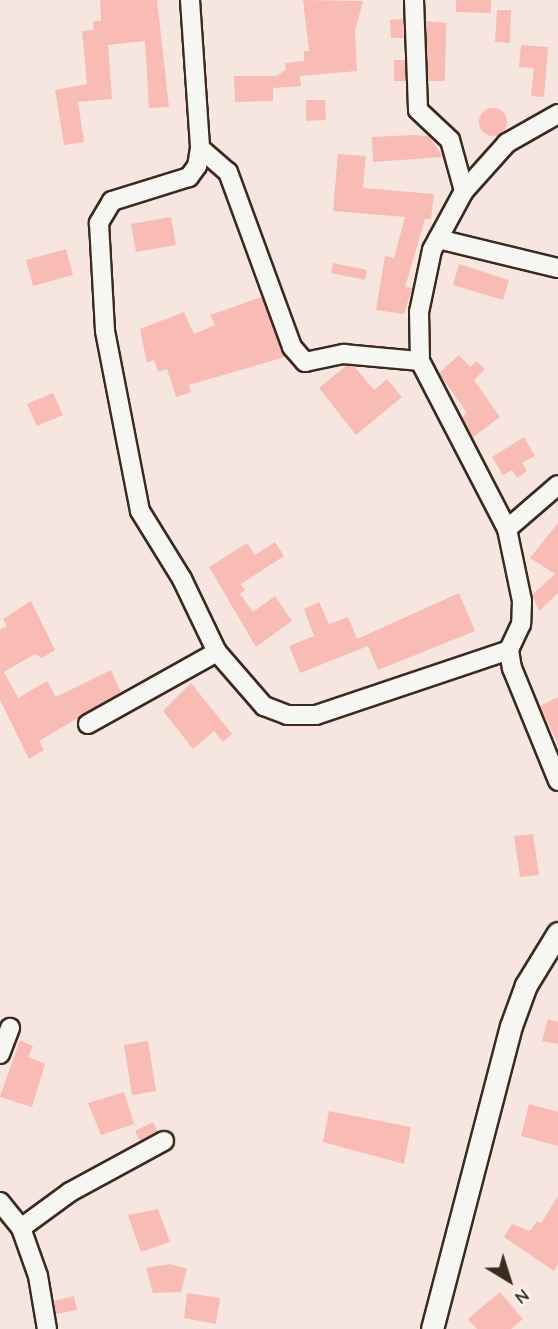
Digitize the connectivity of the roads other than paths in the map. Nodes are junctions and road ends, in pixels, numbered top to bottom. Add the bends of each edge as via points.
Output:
1 (190, 0) edge
2 (414, 0) edge
3 (558, 114) edge
4 (200, 148) junction
5 (464, 191) junction
6 (439, 239) junction
7 (558, 268) edge
8 (420, 361) junction
9 (558, 485) edge
10 (507, 529) junction
11 (509, 650) junction
12 (217, 652) junction
13 (88, 724) dead end
14 (558, 781) edge
15 (558, 933) edge
16 (10, 1028) dead end
17 (0, 1054) edge
18 (164, 1141) dead end
19 (0, 1202) edge
20 (21, 1228) junction
21 (47, 1329) edge
22 (432, 1329) edge

1 - 4 street
2 - 5 street via 418,110 450,140
3 - 5 street via 507,143
4 - 8 street via 228,172 292,347 305,362 344,354
4 - 12 street via 189,177 112,201 99,223 99,258 105,331 129,476 140,511 182,579
5 - 6 street
6 - 7 street
6 - 8 street via 419,312
8 - 10 street
9 - 10 street
10 - 11 street via 522,601 522,624
11 - 12 street via 316,715 287,715 264,706
11 - 14 street via 523,703
12 - 13 street
15 - 22 street via 526,985 511,1026
16 - 17 street
18 - 20 street via 70,1192
19 - 20 street
20 - 21 street via 38,1276

